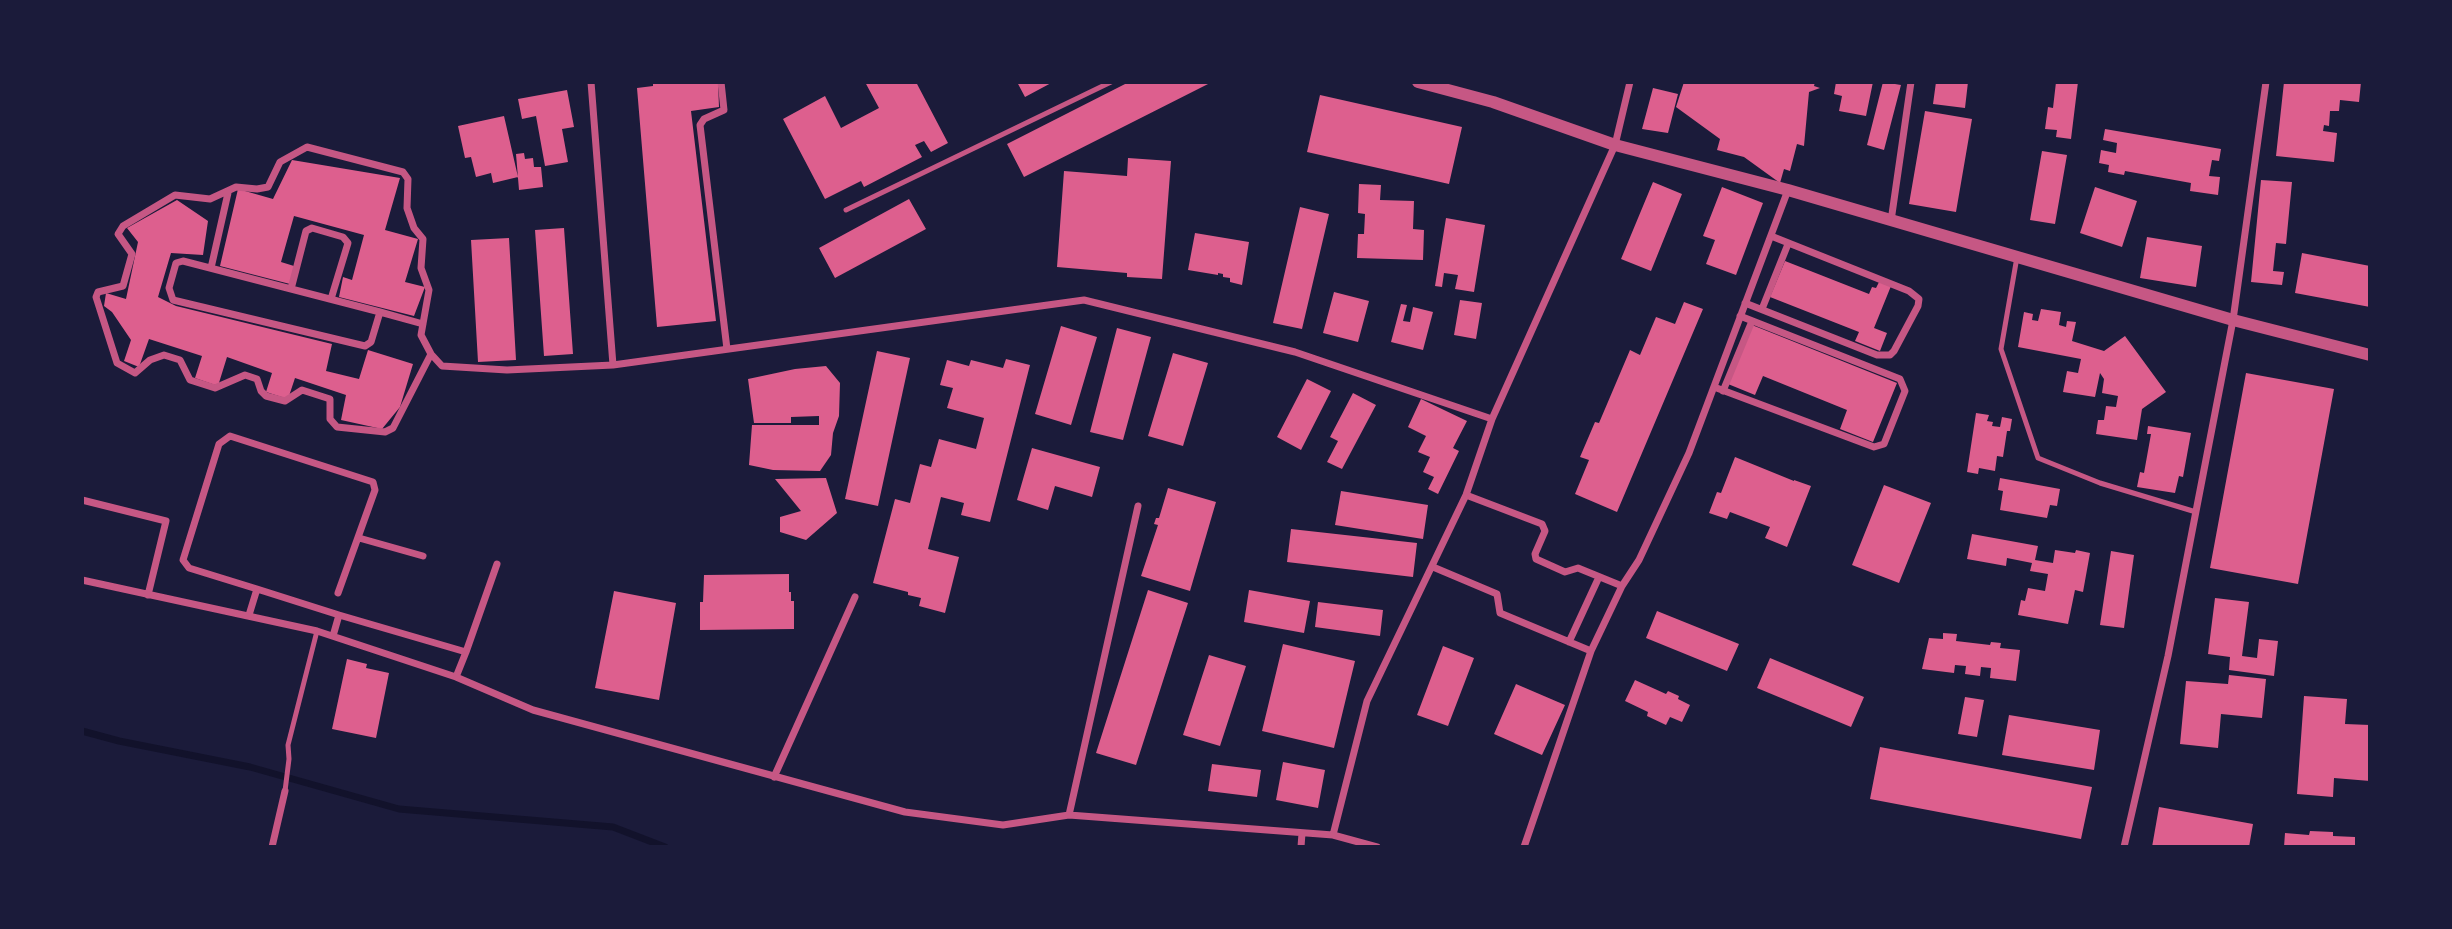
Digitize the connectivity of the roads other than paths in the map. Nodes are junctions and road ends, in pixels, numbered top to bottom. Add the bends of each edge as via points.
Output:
1 (591, 82) edge
2 (721, 82) edge
3 (1111, 82) edge
4 (1418, 82) edge
5 (1630, 82) edge
6 (1911, 82) edge
7 (2266, 82) edge
8 (1615, 145) junction
9 (1788, 190) junction
10 (228, 192) junction
11 (846, 211) dead end
12 (1891, 221) junction
13 (1771, 236) junction
14 (1788, 244) junction
15 (2017, 257) junction
16 (211, 268) junction
17 (291, 289) junction
18 (331, 299) junction
19 (1745, 303) junction
20 (1762, 309) junction
21 (380, 312) junction
22 (1740, 316) junction
23 (2233, 320) junction
24 (1752, 321) junction
25 (423, 324) junction
26 (727, 349) junction
27 (430, 354) junction
28 (2370, 355) edge
29 (612, 365) junction
30 (1714, 387) junction
31 (1723, 391) junction
32 (1492, 419) junction
33 (1466, 495) junction
34 (82, 500) edge
35 (1138, 506) dead end
36 (2196, 512) junction
37 (359, 538) junction
38 (423, 556) dead end
39 (497, 564) dead end
40 (1433, 567) junction
41 (1599, 577) junction
42 (82, 580) edge
43 (1622, 586) junction
44 (257, 589) junction
45 (338, 593) dead end
46 (148, 595) junction
47 (855, 597) dead end
48 (249, 615) junction
49 (339, 615) junction
50 (317, 631) junction
51 (333, 636) junction
52 (1569, 642) junction
53 (1591, 651) junction
54 (466, 652) junction
55 (456, 677) junction
56 (774, 776) junction
57 (285, 791) joint
58 (1069, 816) junction
59 (1302, 833) junction
60 (1332, 835) junction
61 (272, 847) edge
62 (1301, 847) edge
63 (1377, 847) edge
64 (1524, 847) edge
65 (2124, 847) edge

1 - 29 street
2 - 26 street via 723,110 700,125
3 - 11 lane
4 - 8 street via 1493,102
5 - 8 street
6 - 12 street
7 - 23 street
8 - 9 street
8 - 32 street
9 - 12 street
9 - 13 street
10 - 16 street
10 - 25 street via 236,187 268,187 280,162 307,147 403,172 408,179 407,208 423,239 421,268 429,290
10 - 27 street via 210,199 174,195 123,226 118,234 132,254 123,286 98,292 96,297 117,363 135,373 164,355 180,360 190,380 215,388 245,375 257,379 266,396 285,401 302,390 330,399 330,419 337,427 385,432 393,428
12 - 15 street
13 - 14 street
13 - 19 street
14 - 20 street
14 - 20 street via 1909,291 1919,299 1918,306 1890,355 1877,355
15 - 23 street
15 - 36 lane via 2001,349 2038,458 2100,483
16 - 17 street
16 - 21 street via 176,263 169,288 173,300 365,346 371,342
17 - 18 street
17 - 18 street via 306,231 312,228 344,237 348,243
18 - 21 street
19 - 20 street
19 - 22 street
21 - 25 street
22 - 24 street
22 - 30 street
23 - 28 street
23 - 36 street
24 - 31 street
24 - 31 street via 1900,379 1905,391 1884,444 1874,447
25 - 27 street via 421,335
26 - 29 street
26 - 32 street via 1084,300 1295,352
27 - 29 street via 442,366 507,370
30 - 31 street
30 - 43 street via 1678,477
32 - 33 street
33 - 40 street
33 - 41 street via 1542,524 1545,531 1536,559 1564,572 1578,568
34 - 46 street via 166,520
35 - 58 street
36 - 65 street
37 - 38 street
37 - 44 street via 375,490 373,482 229,436 219,444 183,560 189,568
37 - 45 street
39 - 54 street
40 - 52 street via 1497,594 1500,613
40 - 60 street via 1367,701
41 - 43 street
41 - 52 street
42 - 46 street
43 - 53 street
44 - 48 street
44 - 49 street
46 - 48 street
47 - 56 street
48 - 50 street
49 - 51 street
49 - 54 street
50 - 51 street
50 - 57 lane via 288,745
51 - 55 street
52 - 53 street
53 - 64 street
54 - 55 street
55 - 56 street via 533,710
56 - 58 street via 930,816 1003,825
57 - 61 street
58 - 59 street
59 - 60 street
59 - 62 street
60 - 63 street

